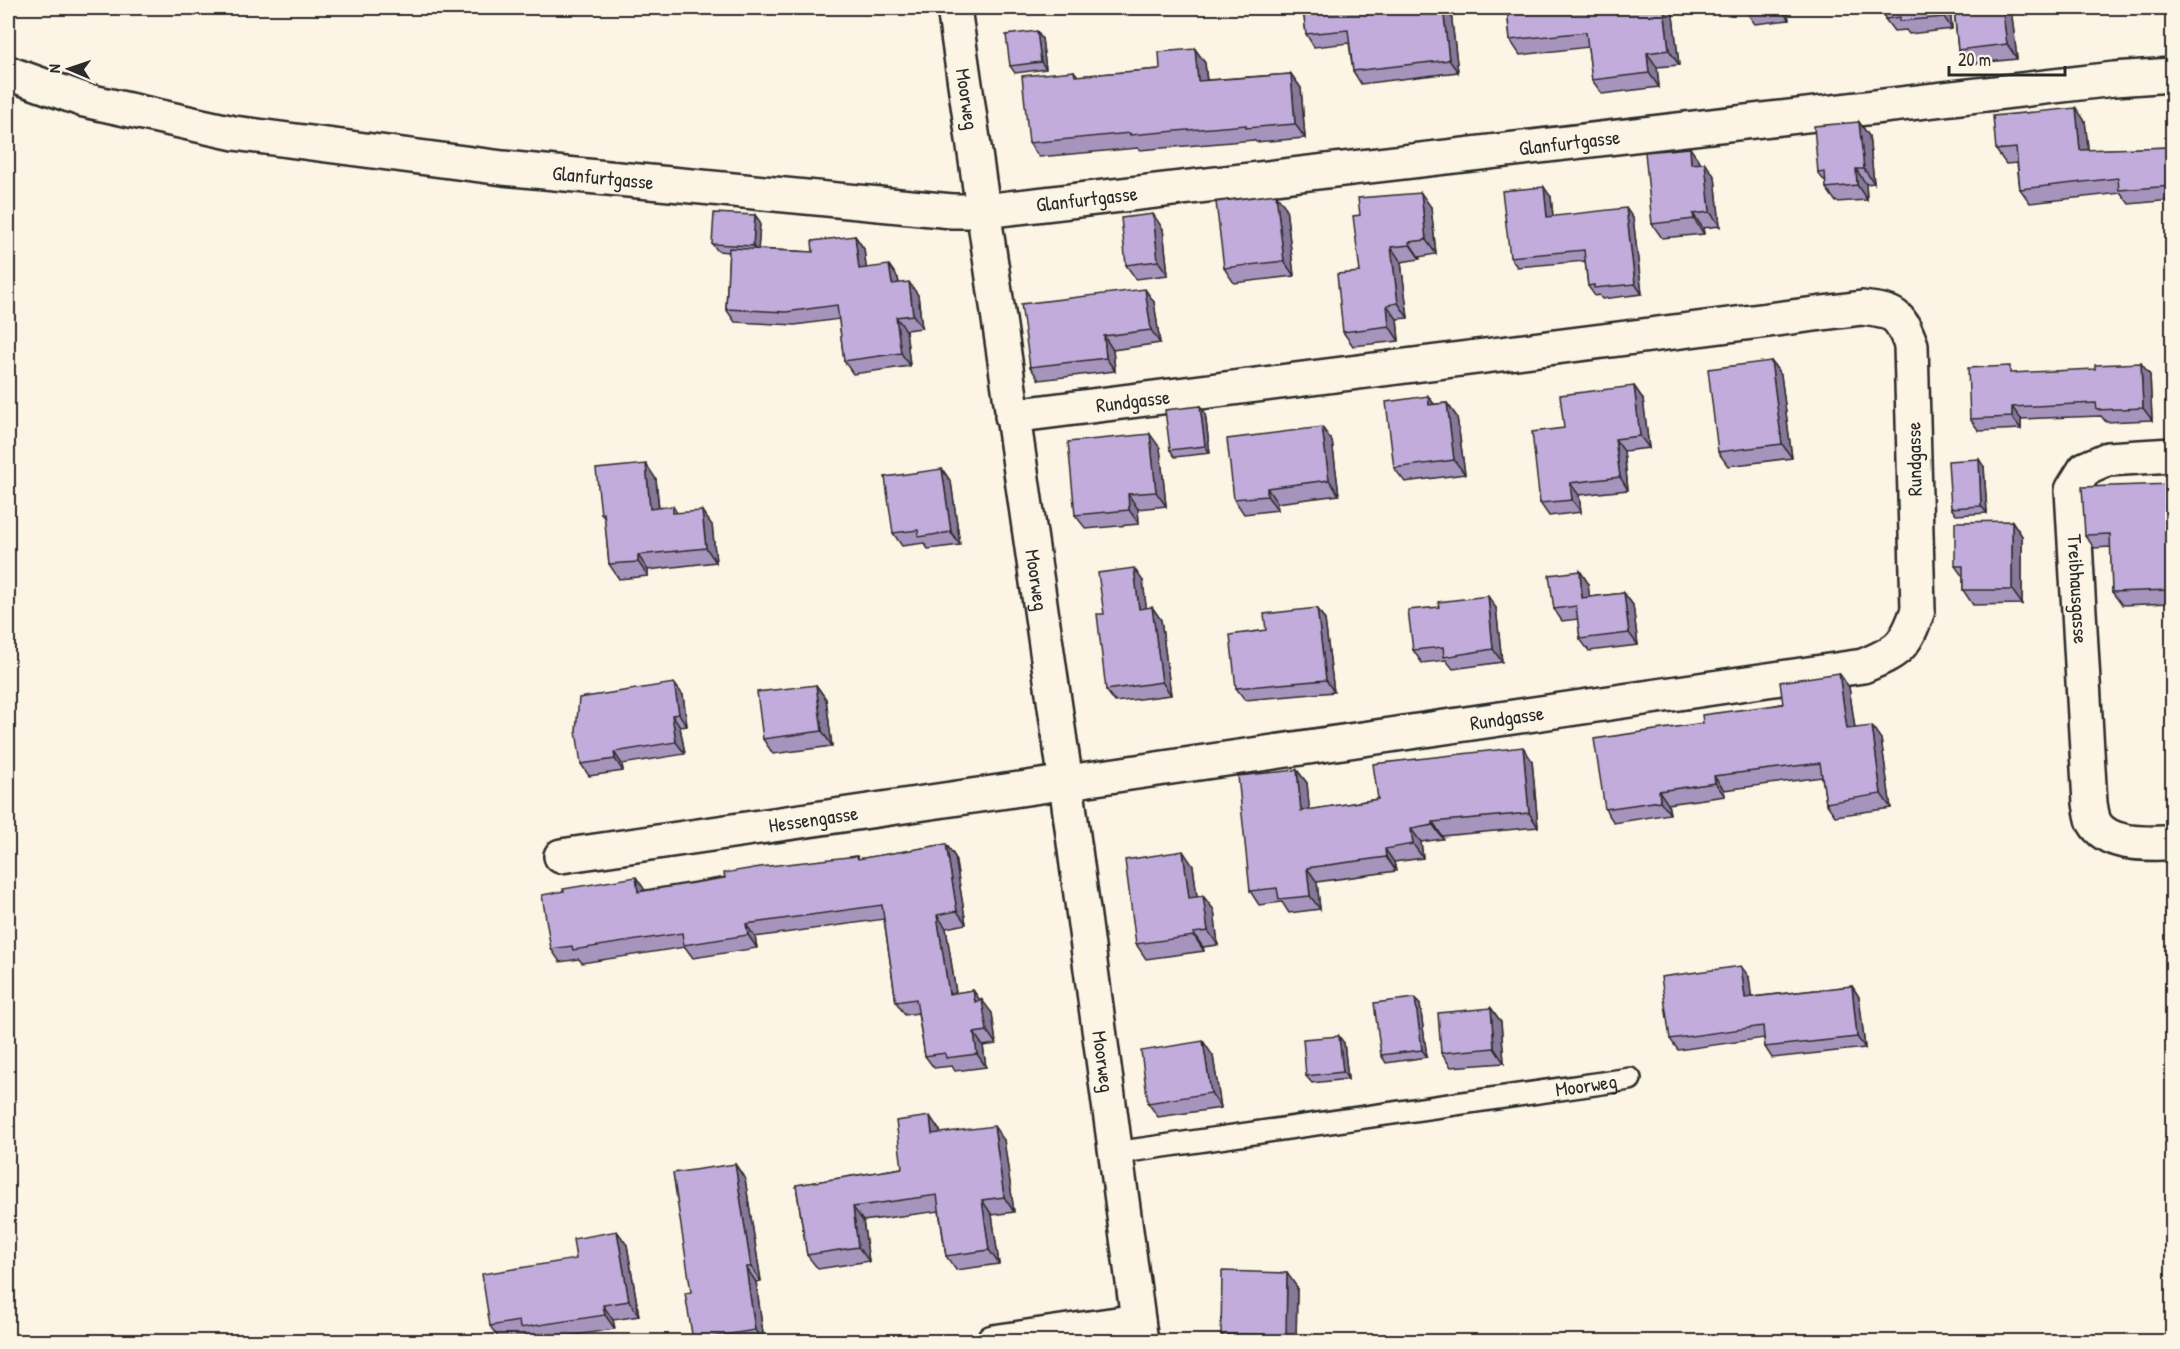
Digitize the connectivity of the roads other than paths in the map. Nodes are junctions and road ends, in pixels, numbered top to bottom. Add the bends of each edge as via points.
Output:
1 (954, 8) edge
2 (8, 73) edge
3 (2172, 75) edge
4 (984, 211) junction
5 (1012, 416) junction
6 (2172, 455) edge
7 (1066, 783) junction
8 (2172, 843) edge
9 (561, 856) dead end
10 (1630, 1079) dead end
11 (1114, 1153) junction
12 (1140, 1331) edge
13 (993, 1341) edge

1 - 4 street, Moorweg
2 - 4 street, Glanfurtgasse via 84,100 234,133 503,168
3 - 4 street, Glanfurtgasse
4 - 5 street, Moorweg
5 - 7 street, Moorweg
5 - 7 street, Rundgasse via 1862,308 1887,311 1902,321 1911,345 1918,610 1908,638 1888,656 1863,666
6 - 8 street, Treibhausgasse via 2108,459 2085,469 2072,490 2090,803 2095,822 2110,836 2131,843
7 - 9 street, Hessengasse
7 - 11 street, Moorweg
10 - 11 lane, Moorweg
11 - 12 street, Moorweg
12 - 13 street

